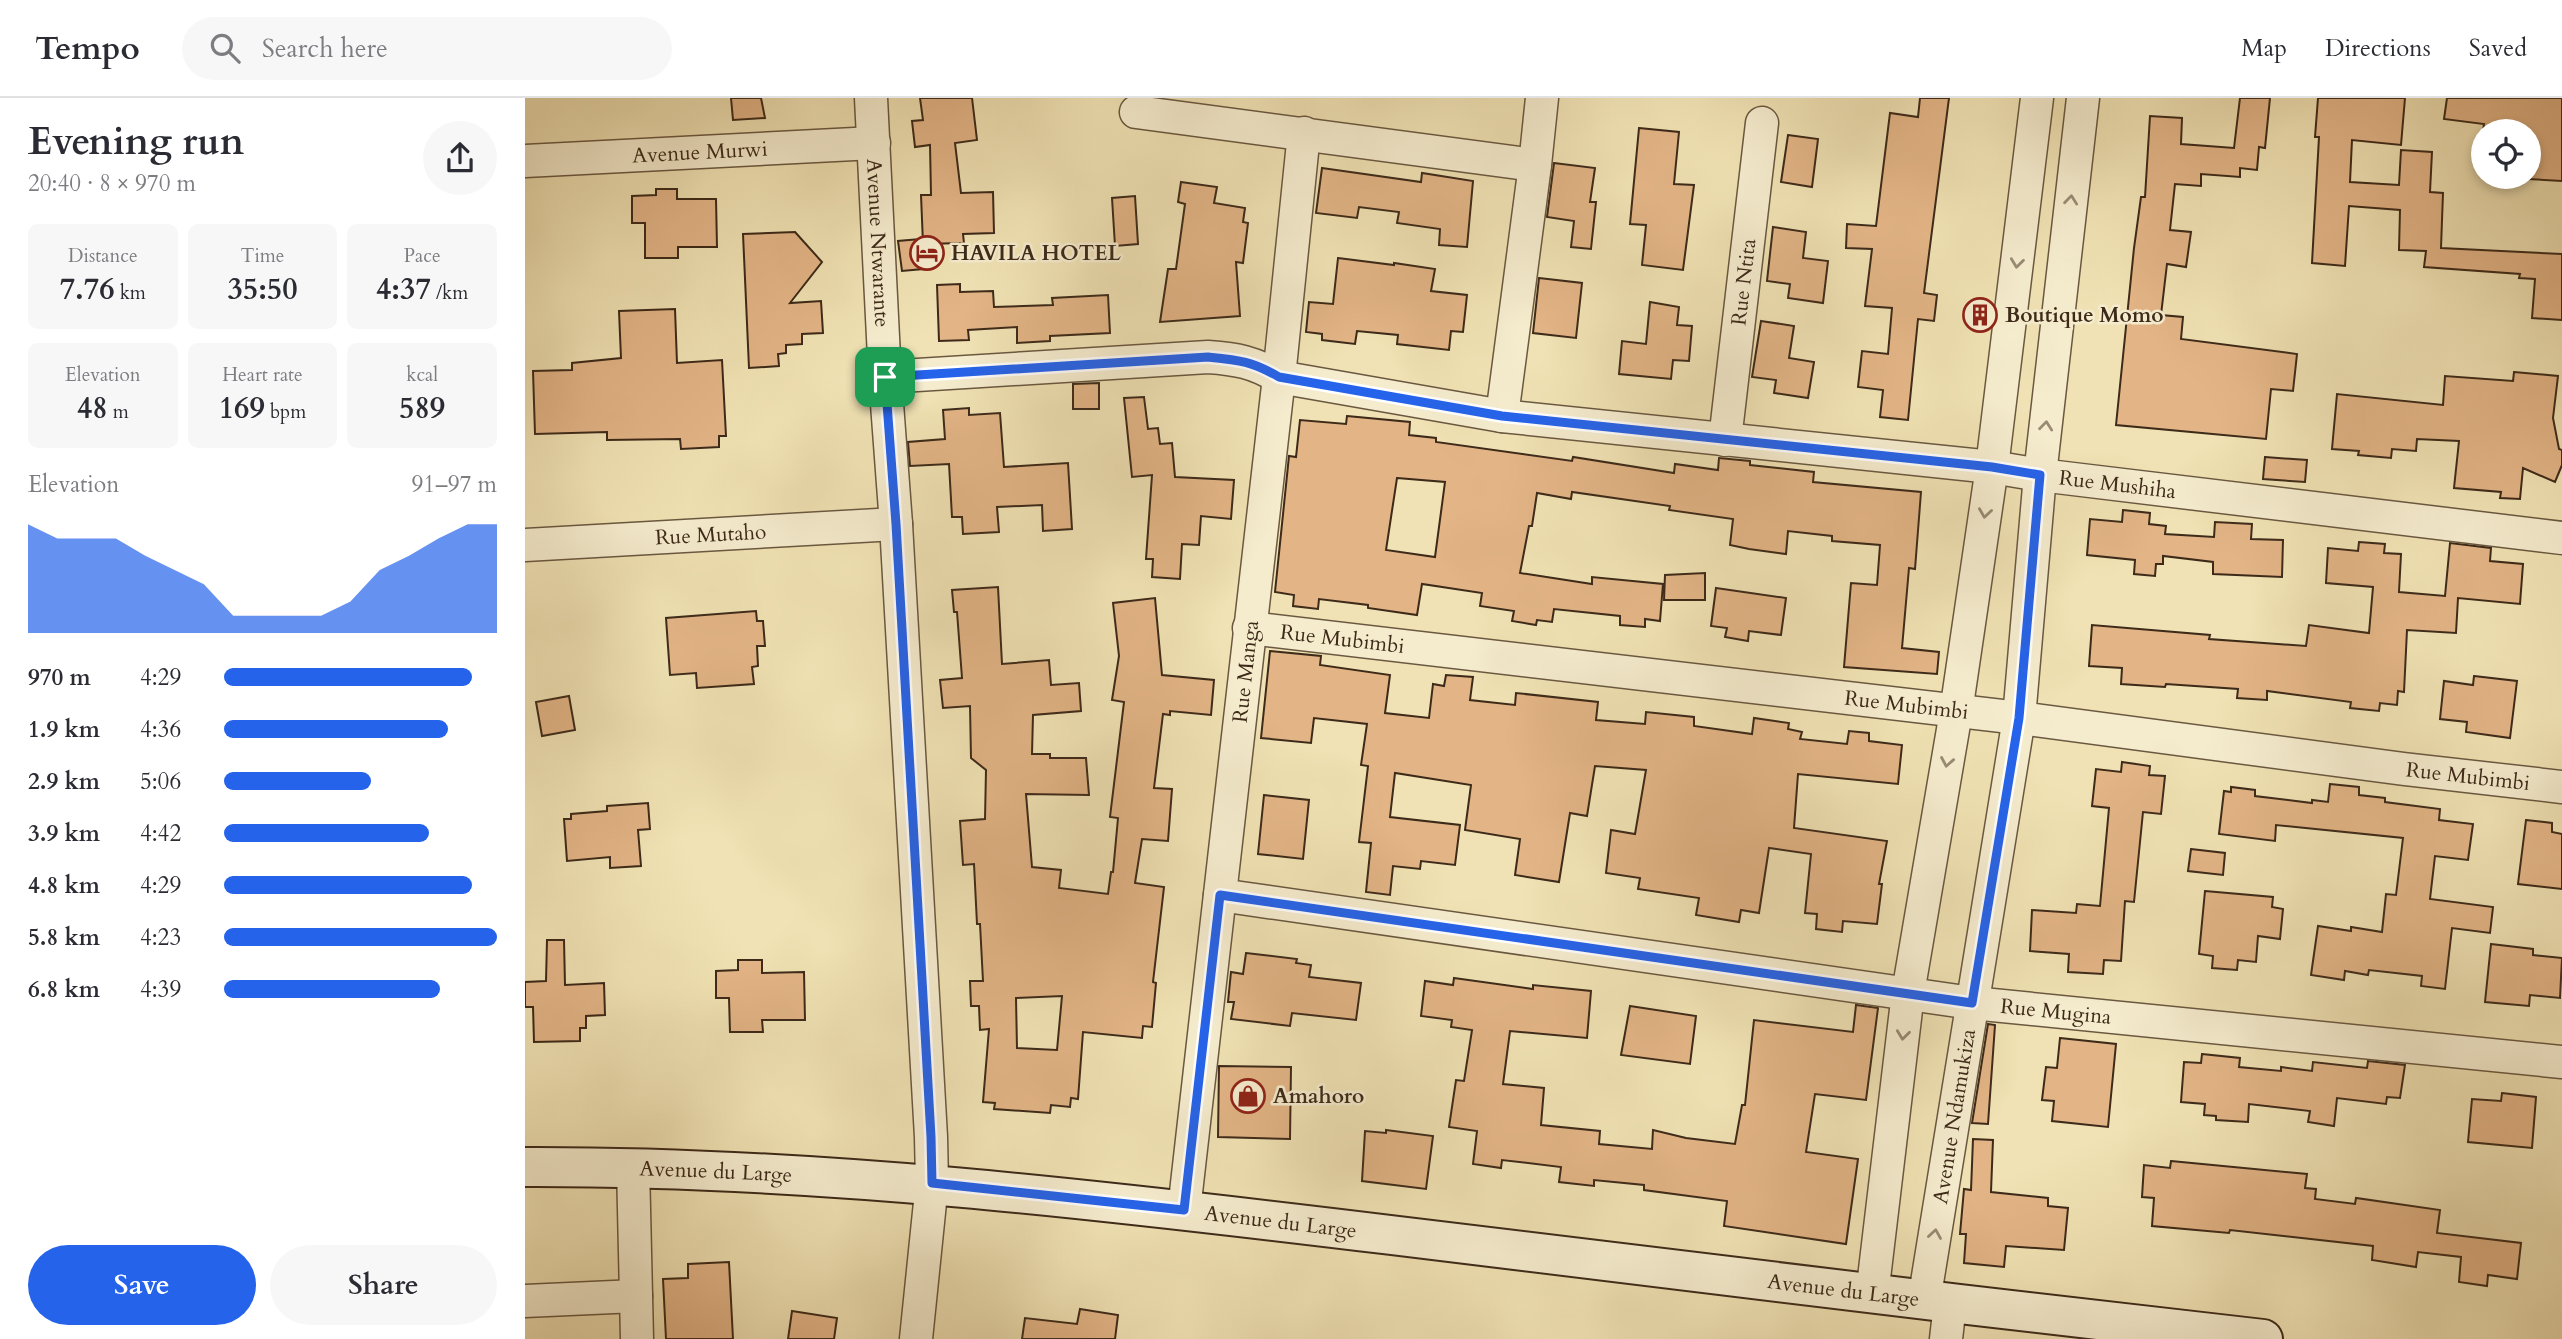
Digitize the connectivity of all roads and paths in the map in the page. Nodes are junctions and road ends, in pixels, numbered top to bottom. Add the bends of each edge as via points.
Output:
1 (871, 98) edge
2 (1542, 98) edge
3 (2037, 98) edge
4 (2083, 98) edge
5 (1136, 112) dead end
6 (1762, 123) dead end
7 (1304, 133) junction
8 (874, 143) junction
9 (525, 161) edge
10 (1535, 165) junction
11 (885, 377) junction
12 (1279, 377) junction
13 (1502, 416) junction
14 (1725, 440) junction
15 (1992, 467) junction
16 (2040, 475) junction
17 (896, 524) junction
18 (2562, 538) edge
19 (525, 545) edge
20 (1249, 628) junction
21 (1956, 712) junction
22 (2019, 718) junction
23 (2562, 787) edge
24 (1220, 895) junction
25 (1908, 993) junction
26 (1972, 1003) junction
27 (2562, 1062) edge
28 (633, 1166) junction
29 (525, 1167) edge
30 (932, 1183) junction
31 (1184, 1210) junction
32 (1872, 1295) junction
33 (636, 1296) junction
34 (525, 1301) edge
35 (1940, 1315) edge
36 (637, 1339) edge
37 (916, 1339) edge
38 (2263, 1339) edge

1 - 8 street, Avenue Ntwarante
2 - 10 street
3 -> 15 street
16 -> 4 street, Avenue Ndamukiza
5 - 7 street
6 - 14 street, Rue Ntita
7 - 10 street
7 - 12 street, Rue Manga
8 - 9 street, Avenue Murwi
8 - 11 street, Avenue Ntwarante
10 - 13 street
11 - 12 street, Rue Mushiha via 1208,357 1242,360
11 - 17 street, Avenue Ntwarante
12 - 13 street, Rue Mushiha
12 - 20 street, Rue Manga
13 - 14 street, Rue Mushiha
14 - 15 street, Rue Mushiha
15 - 16 street, Rue Mushiha
15 -> 21 street
16 - 18 street, Rue Mushiha
16 - 22 street, Avenue Ndamukiza
17 - 19 street, Rue Mutaho
17 - 30 street, Avenue Ntwarante
20 - 21 street, Rue Mubimbi
20 - 24 street, Rue Manga
21 - 22 street, Rue Mubimbi
21 -> 25 street
22 - 23 street, Rue Mubimbi
22 - 26 street, Avenue Ndamukiza
24 - 25 street, Rue Mugina
24 - 31 street, Rue Manga
25 - 26 street, Rue Mugina
25 -> 32 street
26 - 27 street, Rue Mugina
35 -> 26 street, Avenue Ndamukiza
28 - 29 main road, Avenue du Large
28 - 30 main road, Avenue du Large
28 - 33 street
30 - 31 main road, Avenue du Large
30 - 37 street, Avenue Ntwarante
31 - 32 main road, Avenue du Large
32 - 35 main road, Avenue du Large
33 - 34 street
33 - 36 street
35 - 38 main road, Avenue du Large

